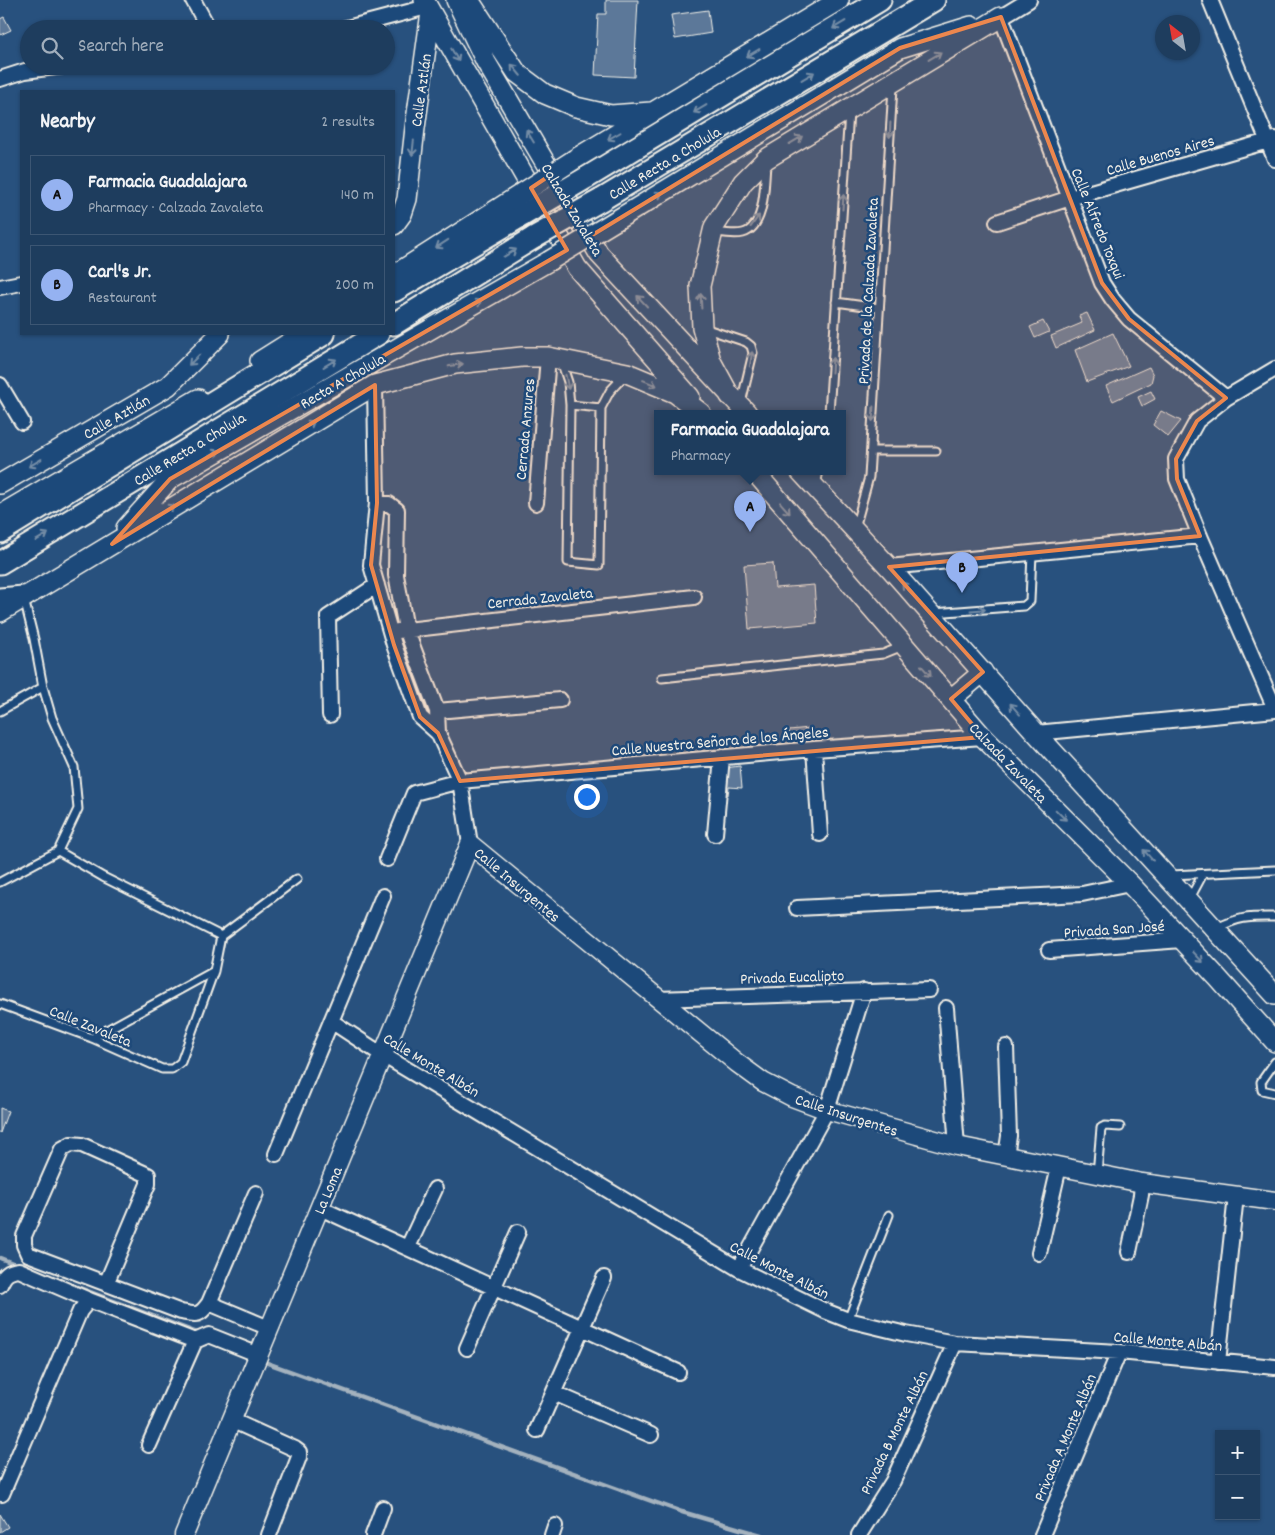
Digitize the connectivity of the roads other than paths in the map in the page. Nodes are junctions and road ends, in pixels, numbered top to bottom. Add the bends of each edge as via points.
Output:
1 (193, 0) edge
2 (467, 0) edge
3 (839, 0) edge
4 (880, 0) edge
5 (934, 0) edge
6 (1029, 0) edge
7 (1210, 0) edge
8 (427, 6) edge
9 (1001, 17) junction
10 (204, 20) edge
11 (376, 20) edge
12 (20, 73) edge
13 (0, 79) edge
14 (893, 81) junction
15 (849, 108) junction
16 (657, 111) junction
17 (1271, 140) edge
18 (766, 159) junction
19 (1275, 160) edge
20 (1070, 198) junction
21 (518, 207) junction
22 (997, 222) dead end
23 (395, 224) edge
24 (712, 232) junction
25 (395, 275) edge
26 (20, 283) edge
27 (0, 287) edge
28 (395, 290) edge
29 (836, 302) junction
30 (879, 308) junction
31 (395, 323) edge
32 (702, 327) junction
33 (219, 335) edge
34 (301, 335) edge
35 (322, 335) edge
36 (376, 335) edge
37 (554, 358) junction
38 (1275, 369) edge
39 (627, 373) junction
40 (0, 385) edge
41 (375, 385) junction
42 (1226, 398) junction
43 (570, 405) junction
44 (739, 405) edge
45 (601, 408) junction
46 (699, 410) edge
47 (700, 410) edge
48 (829, 410) edge
49 (22, 422) dead end
50 (121, 445) junction
51 (62, 446) junction
52 (870, 451) junction
53 (936, 451) dead end
54 (757, 475) edge
55 (817, 479) edge
56 (0, 484) edge
57 (377, 503) junction
58 (536, 503) dead end
59 (0, 515) edge
60 (855, 530) junction
61 (0, 532) edge
62 (1200, 536) junction
63 (112, 544) junction
64 (1032, 553) junction
65 (0, 563) edge
66 (889, 567) junction
67 (376, 585) junction
68 (23, 597) junction
69 (694, 597) dead end
70 (0, 599) edge
71 (0, 612) edge
72 (930, 613) junction
73 (406, 629) junction
74 (390, 632) junction
75 (903, 646) junction
76 (983, 672) junction
77 (662, 678) dead end
78 (43, 686) junction
79 (951, 699) junction
80 (560, 700) dead end
81 (1275, 710) edge
82 (0, 711) edge
83 (437, 711) junction
84 (330, 715) dead end
85 (438, 733) junction
86 (1036, 733) junction
87 (983, 737) junction
88 (814, 749) junction
89 (722, 757) junction
90 (460, 781) junction
91 (716, 834) dead end
92 (820, 834) dead end
93 (470, 844) junction
94 (58, 851) junction
95 (387, 859) dead end
96 (1275, 870) edge
97 (1203, 874) junction
98 (1166, 875) junction
99 (297, 879) dead end
100 (0, 882) edge
101 (1130, 884) junction
102 (383, 896) dead end
103 (1189, 901) junction
104 (797, 908) dead end
105 (1275, 917) edge
106 (1214, 930) junction
107 (221, 936) junction
108 (1182, 940) junction
109 (1048, 950) dead end
110 (214, 971) junction
111 (929, 990) dead end
112 (864, 991) junction
113 (1275, 995) edge
114 (657, 999) junction
115 (0, 1004) edge
116 (946, 1008) dead end
117 (331, 1021) junction
118 (92, 1038) junction
119 (1275, 1042) edge
120 (1006, 1047) dead end
121 (383, 1055) junction
122 (1275, 1062) edge
123 (1275, 1093) edge
124 (827, 1110) junction
125 (1120, 1127) dead end
126 (957, 1146) junction
127 (276, 1154) dead end
128 (1006, 1156) junction
129 (1059, 1167) junction
130 (1097, 1174) junction
131 (1142, 1184) junction
132 (435, 1189) dead end
133 (256, 1193) dead end
134 (1236, 1196) junction
135 (1275, 1201) edge
136 (320, 1208) junction
137 (889, 1215) dead end
138 (518, 1232) dead end
139 (408, 1248) junction
140 (1129, 1252) dead end
141 (1040, 1253) dead end
142 (738, 1269) junction
143 (604, 1278) dead end
144 (106, 1284) junction
145 (0, 1285) edge
146 (494, 1287) junction
147 (89, 1300) junction
148 (209, 1303) junction
149 (848, 1320) junction
150 (268, 1328) junction
151 (582, 1328) junction
152 (195, 1341) junction
153 (956, 1343) junction
154 (467, 1348) dead end
155 (1119, 1352) junction
156 (259, 1354) junction
157 (1218, 1362) junction
158 (1275, 1367) edge
159 (678, 1372) dead end
160 (554, 1393) junction
161 (231, 1420) junction
162 (537, 1430) dead end
163 (651, 1435) dead end
164 (149, 1446) dead end
165 (2, 1494) dead end
166 (383, 1508) dead end
167 (184, 1535) edge
168 (269, 1535) edge
169 (373, 1535) edge
170 (859, 1535) edge
171 (1042, 1535) edge

1 - 10 street
16 -> 2 main road via 611,115 576,107 545,94 517,74
44 -> 2 main road, Calzada Zavaleta via 599,254 486,62
3 -> 16 main road
4 -> 21 main road, Calle Recta a Cholula, bridge via 586,178
31 -> 5 main road, Calle Recta a Cholula, bridge
6 - 9 street
7 - 17 street
8 - 11 street
8 -> 23 main road, Calle Aztlán via 408,198
8 -> 47 main road, Calzada Zavaleta via 577,268
14 -> 9 main road
9 - 20 street, Calle Alfredo Toxqui
63 -> 9 main road, Recta A Cholula, bridge via 170,479 549,261 900,48
12 - 13 street
14 - 15 main road
14 -> 30 lane, Privada de la Calzada Zavaleta
18 -> 15 main road
29 -> 15 lane
16 -> 21 main road, bridge via 575,159
17 - 19 street
17 - 20 street, Calle Buenos Aires
18 - 24 main road via 743,182
24 -> 18 lane via 744,233 756,224 763,209
20 - 22 street, Calle Buenos Aires
20 - 42 street, Calle Alfredo Toxqui via 1102,283 1113,300 1129,319
21 -> 25 main road
21 - 28 main road, Calle Recta a Cholula
32 -> 24 main road via 700,286
26 - 27 street
29 - 30 lane
48 -> 29 lane
30 -> 52 lane, Privada de la Calzada Zavaleta
32 - 44 main road via 710,361
44 -> 32 lane via 753,353 751,346
33 -> 51 main road, Calle Aztlán via 168,386
34 - 50 main road
35 - 61 main road, Calle Recta a Cholula
65 -> 36 main road, Calle Recta a Cholula
37 - 39 main road
41 -> 37 main road via 455,364 522,357
37 -> 43 lane via 568,382
37 - 58 street, Cerrada Anzures
38 - 42 street
39 - 45 lane via 610,391
39 -> 46 main road via 675,393
40 - 49 street
41 - 57 street
63 -> 41 main road
42 - 62 street via 1197,421 1176,459 1177,479
43 - 45 lane
43 - 45 lane via 568,562 600,565
50 - 51 main road
50 - 59 main road
51 -> 56 main road, Calle Aztlán
52 - 53 lane
52 - 60 lane, Privada de la Calzada Zavaleta via 869,477
54 -> 75 main road, Calzada Zavaleta
55 - 60 main road
57 - 67 street via 371,566
57 - 73 street via 389,504 397,510 396,575
60 - 66 main road
62 - 64 street
62 - 81 street
63 - 68 main road
64 - 66 street
72 -> 64 lane via 1024,606 1030,601
72 -> 66 main road
67 - 74 street
67 - 84 street via 328,617
68 - 70 main road
68 - 71 main road
68 - 78 lane
69 - 73 street, Cerrada Zavaleta
72 - 76 main road
73 - 74 street, Cerrada Zavaleta
73 - 83 street
74 - 85 street via 420,717
75 - 77 lane via 883,654
75 -> 79 main road, Calzada Zavaleta
76 - 79 main road
86 -> 76 main road
78 - 82 lane
78 - 94 lane via 52,718 74,767 78,809
79 - 87 main road, Calzada Zavaleta
80 - 83 street
81 - 86 street
83 - 85 street
85 - 90 street
98 -> 86 main road
87 - 88 street, Calle Nuestra Señora de los Ángeles
87 -> 101 main road, Calzada Zavaleta
88 - 89 street, Calle Nuestra Señora de los Ángeles
88 - 92 street
89 - 90 street, Calle Nuestra Señora de los Ángeles
89 - 91 street
90 - 93 street
90 - 95 street, Calle Nuestra Señora de los Ángeles via 414,793
93 - 114 street, Calle Insurgentes
93 - 121 street, La Loma
94 - 100 lane
94 - 107 lane
96 - 97 lane
97 - 98 lane
97 - 103 lane
98 - 103 main road
99 - 107 lane
101 - 104 street via 1082,894
101 - 108 main road, Calzada Zavaleta
102 - 117 street
103 - 106 main road
105 - 106 lane via 1250,916
106 - 113 main road
107 - 110 lane
108 - 109 street, Privada San José
108 -> 119 main road, Calzada Zavaleta
110 - 118 lane
110 - 118 lane, Calle Zavaleta via 181,1062 172,1069 162,1069
111 - 112 street, Privada Eucalipto
112 - 114 street, Privada Eucalipto
112 - 124 street
114 - 124 street, Calle Insurgentes via 763,1082
115 - 118 lane, Calle Zavaleta
116 - 126 street
117 - 121 street, Calle Monte Albán
117 - 127 street
120 - 128 street via 1009,1136
121 - 136 street, La Loma
121 - 142 street, Calle Monte Albán
122 - 123 lane via 1261,1082 1262,1090
124 - 126 street, Calle Insurgentes
124 - 142 street
125 - 130 lane via 1101,1128
126 - 128 street, Calle Insurgentes
128 - 129 street, Calle Insurgentes
129 - 130 street, Calle Insurgentes
129 - 141 street
130 - 131 street, Calle Insurgentes
131 - 134 street, Calle Insurgentes
131 - 140 street
132 - 139 street
133 - 148 street
134 - 135 street, Calle Insurgentes
134 - 157 street
136 - 139 street
136 - 150 street, La Loma
137 - 149 lane
138 - 146 street
139 - 146 street
142 - 149 street, Calle Monte Albán
143 - 151 street
144 - 144 street via 28,1254 24,1245 24,1236 62,1149 71,1144 82,1145 148,1175 148,1184
144 - 148 street via 181,1312 196,1314
145 - 147 street via 10,1270 19,1270
146 - 151 street
146 - 154 street
147 - 152 street
147 - 165 street via 80,1311
148 - 150 street
149 - 153 street, Calle Monte Albán
150 - 156 street, La Loma
151 - 159 street
151 - 160 street
152 - 156 street via 209,1335
152 - 164 street
153 - 155 street, Calle Monte Albán
153 - 170 street, Privada B Monte Albán via 893,1481
155 - 157 street, Calle Monte Albán
155 - 171 street, Privada A Monte Albán
156 - 161 street, La Loma
157 - 158 street, Calle Monte Albán
160 - 162 street
160 - 163 street
161 - 167 street, La Loma
161 - 168 street via 299,1452
166 - 169 street

